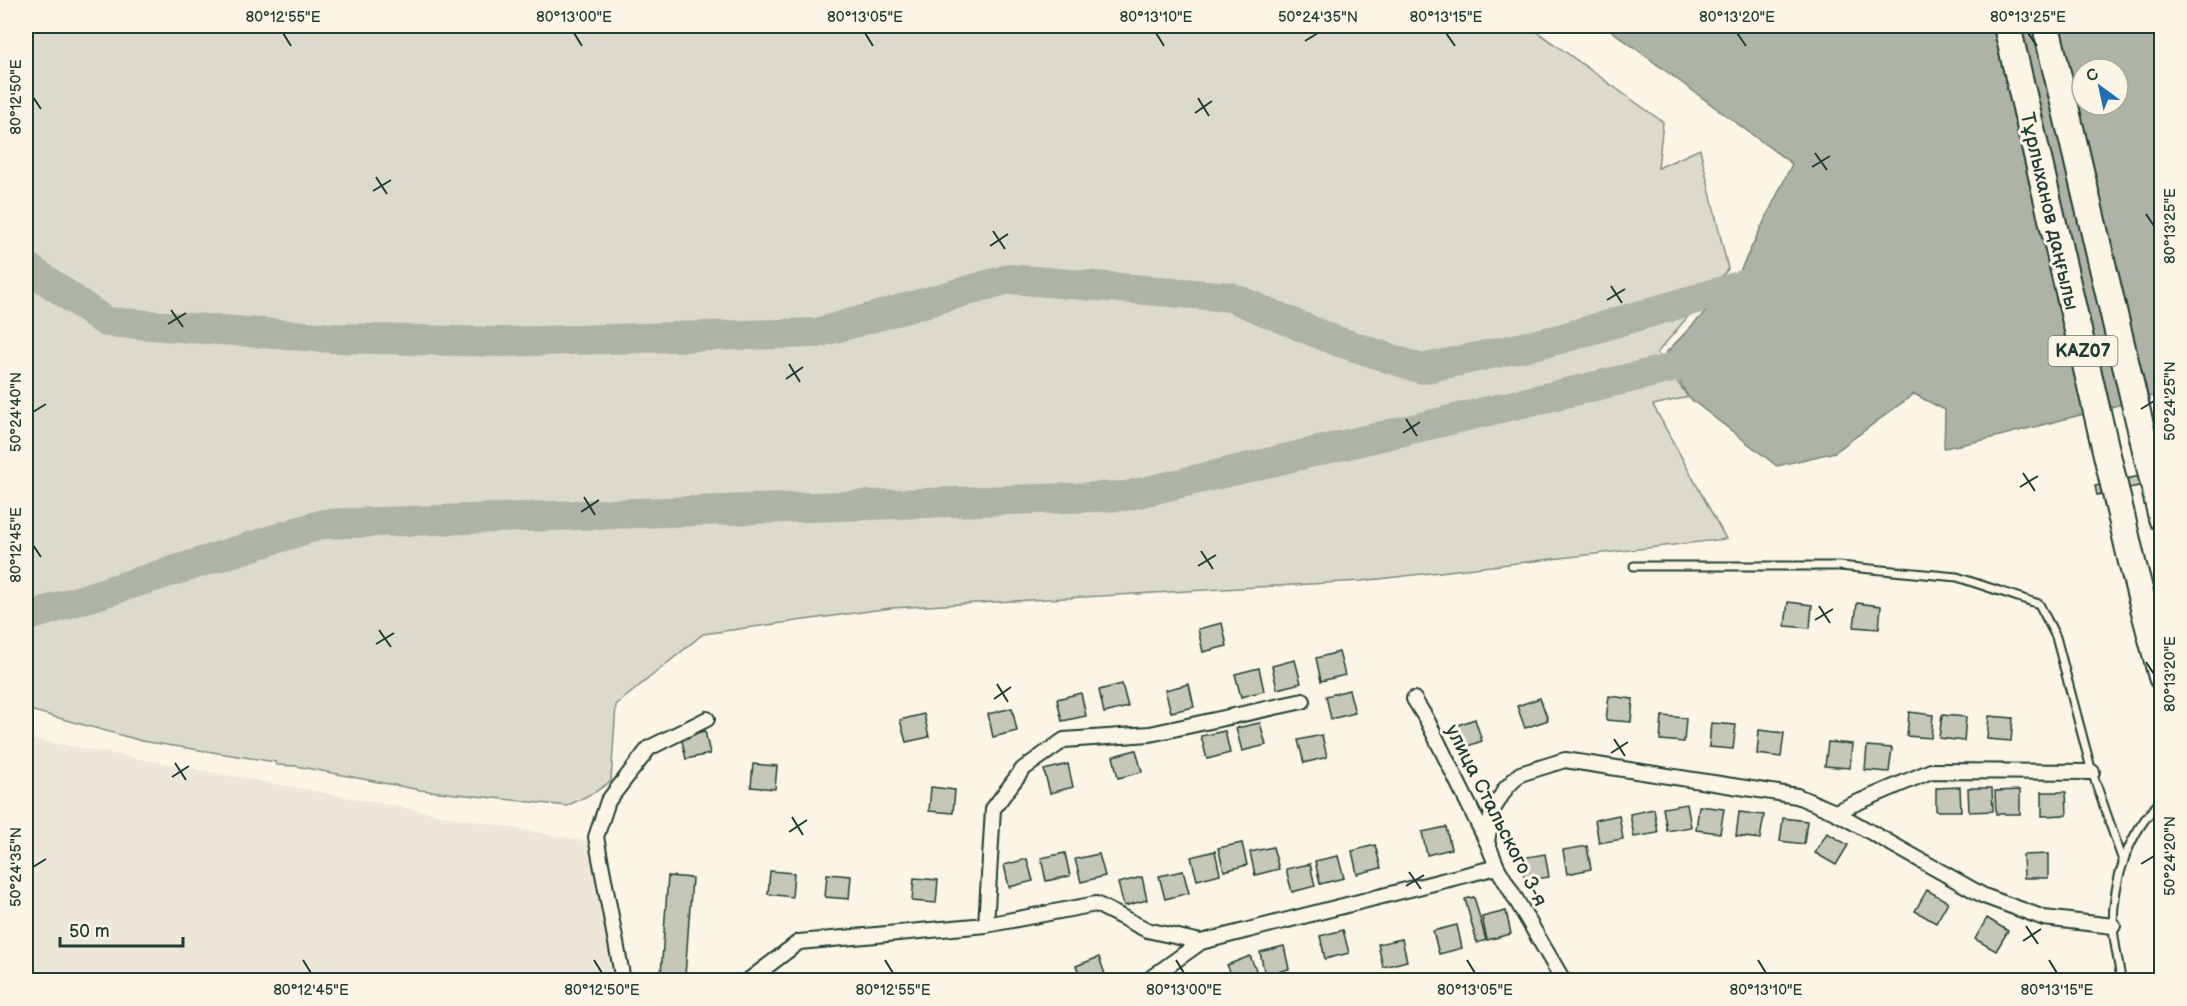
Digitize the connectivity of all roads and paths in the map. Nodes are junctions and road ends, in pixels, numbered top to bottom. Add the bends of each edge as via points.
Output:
1 (2007, 26) edge
2 (2046, 26) edge
3 (2162, 518) edge
4 (1634, 566) dead end
5 (2162, 677) edge
6 (1414, 699) dead end
7 (1303, 701) dead end
8 (707, 719) dead end
9 (2092, 772) junction
10 (2162, 800) edge
11 (1835, 812) junction
12 (1487, 842) junction
13 (2123, 861) junction
14 (1497, 867) junction
15 (986, 925) junction
16 (2113, 926) junction
17 (1201, 942) junction
18 (623, 981) edge
19 (749, 981) edge
20 (1148, 981) edge
21 (1563, 981) edge
22 (2121, 981) edge

1 - 5 highway, Тұрлыханов даңғылы / KAZ07
2 - 3 highway, Тұрлыханов даңғылы / KAZ07
4 - 9 lane via 1839,566 1957,577 2039,604 2059,646
6 - 12 street, улица Стальского 3-я
7 - 15 street via 1150,734 1064,740 1031,763 993,809
8 - 18 street via 649,748 608,801 596,837
9 - 11 street via 1931,771
9 - 13 lane
10 - 13 lane via 2145,819
11 - 12 street via 1797,796 1566,760 1520,774 1506,788 1492,811
11 - 16 street via 1984,896 2044,918
12 - 14 street, улица Стальского 3-я
13 - 16 lane
14 - 17 street
14 - 21 street, улица Стальского 3-я
15 - 17 street via 1096,904 1148,930
15 - 19 street via 799,942
16 - 22 lane
17 - 20 street

